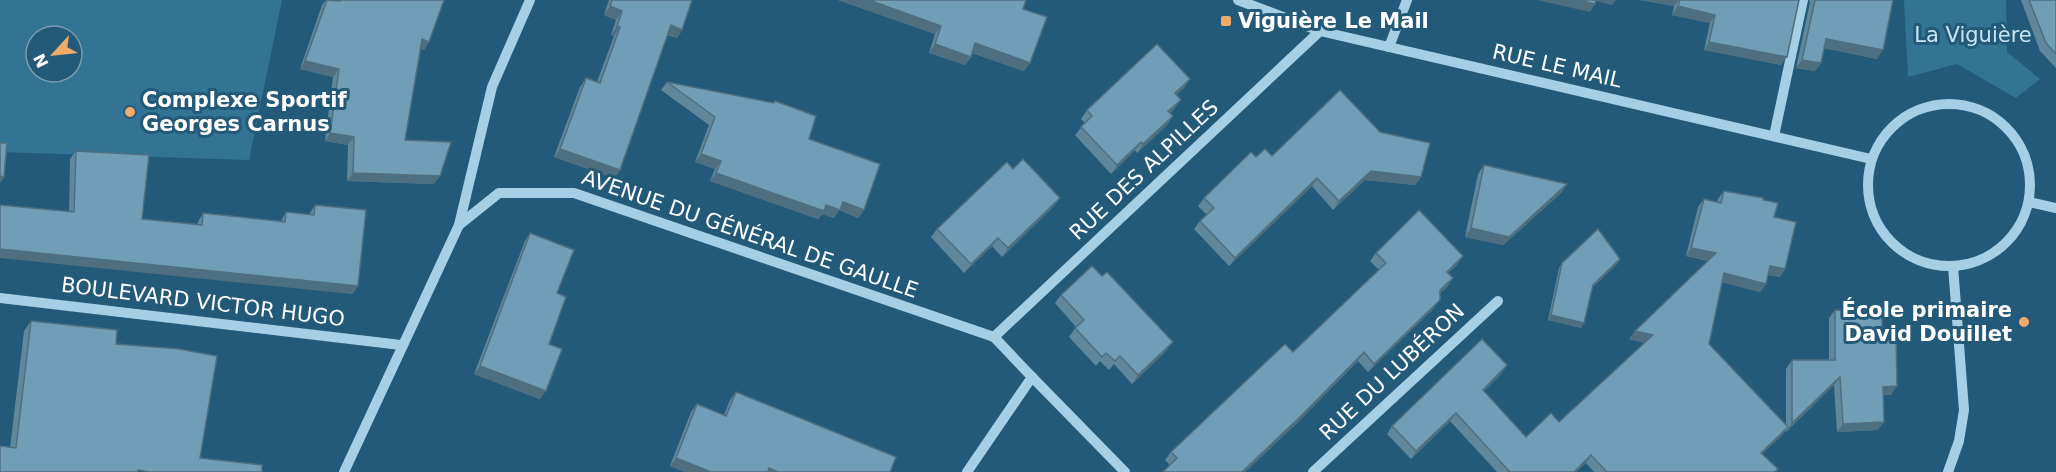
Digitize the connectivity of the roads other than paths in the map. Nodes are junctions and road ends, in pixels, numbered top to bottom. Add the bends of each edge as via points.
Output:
1 (530, 0) edge
2 (1238, 0) edge
3 (1407, 0) edge
4 (1803, 0) edge
5 (1320, 31) junction
6 (1389, 47) junction
7 (1774, 136) junction
8 (1871, 159) junction
9 (2029, 202) junction
10 (2056, 208) edge
11 (459, 225) junction
12 (1953, 266) junction
13 (0, 298) edge
14 (1498, 301) dead end
15 (993, 337) junction
16 (401, 345) junction
17 (1032, 377) junction
18 (344, 472) edge
19 (967, 472) edge
20 (1125, 472) edge
21 (1313, 472) edge
22 (1948, 472) edge

1 - 11 street via 492,87
2 - 5 street, RUE LE MAIL
3 - 6 street
4 - 7 street
5 - 6 street, RUE LE MAIL
5 - 15 street, RUE DES ALPILLES
6 - 7 street, RUE LE MAIL
7 - 8 street, RUE LE MAIL
8 - 9 street via 1884,134 1904,116 1929,105 1957,103 1983,110 2006,126 2022,148 2030,175
8 - 12 street via 1870,207 1880,229 1912,258 1932,265
9 - 10 street
9 - 12 street via 2019,227 2002,247 1979,261
11 - 15 street, AVENUE DU GÉNÉRAL DE GAULLE via 499,193 574,193
11 - 16 street, AVENUE DU GÉNÉRAL DE GAULLE
12 - 22 street via 1965,410
13 - 16 street, BOULEVARD VICTOR HUGO
14 - 21 street, RUE DU LUBÉRON
15 - 17 street, AVENUE DU GÉNÉRAL DE GAULLE
16 - 18 street, AVENUE DU GÉNÉRAL DE GAULLE
17 - 19 street
17 - 20 street

